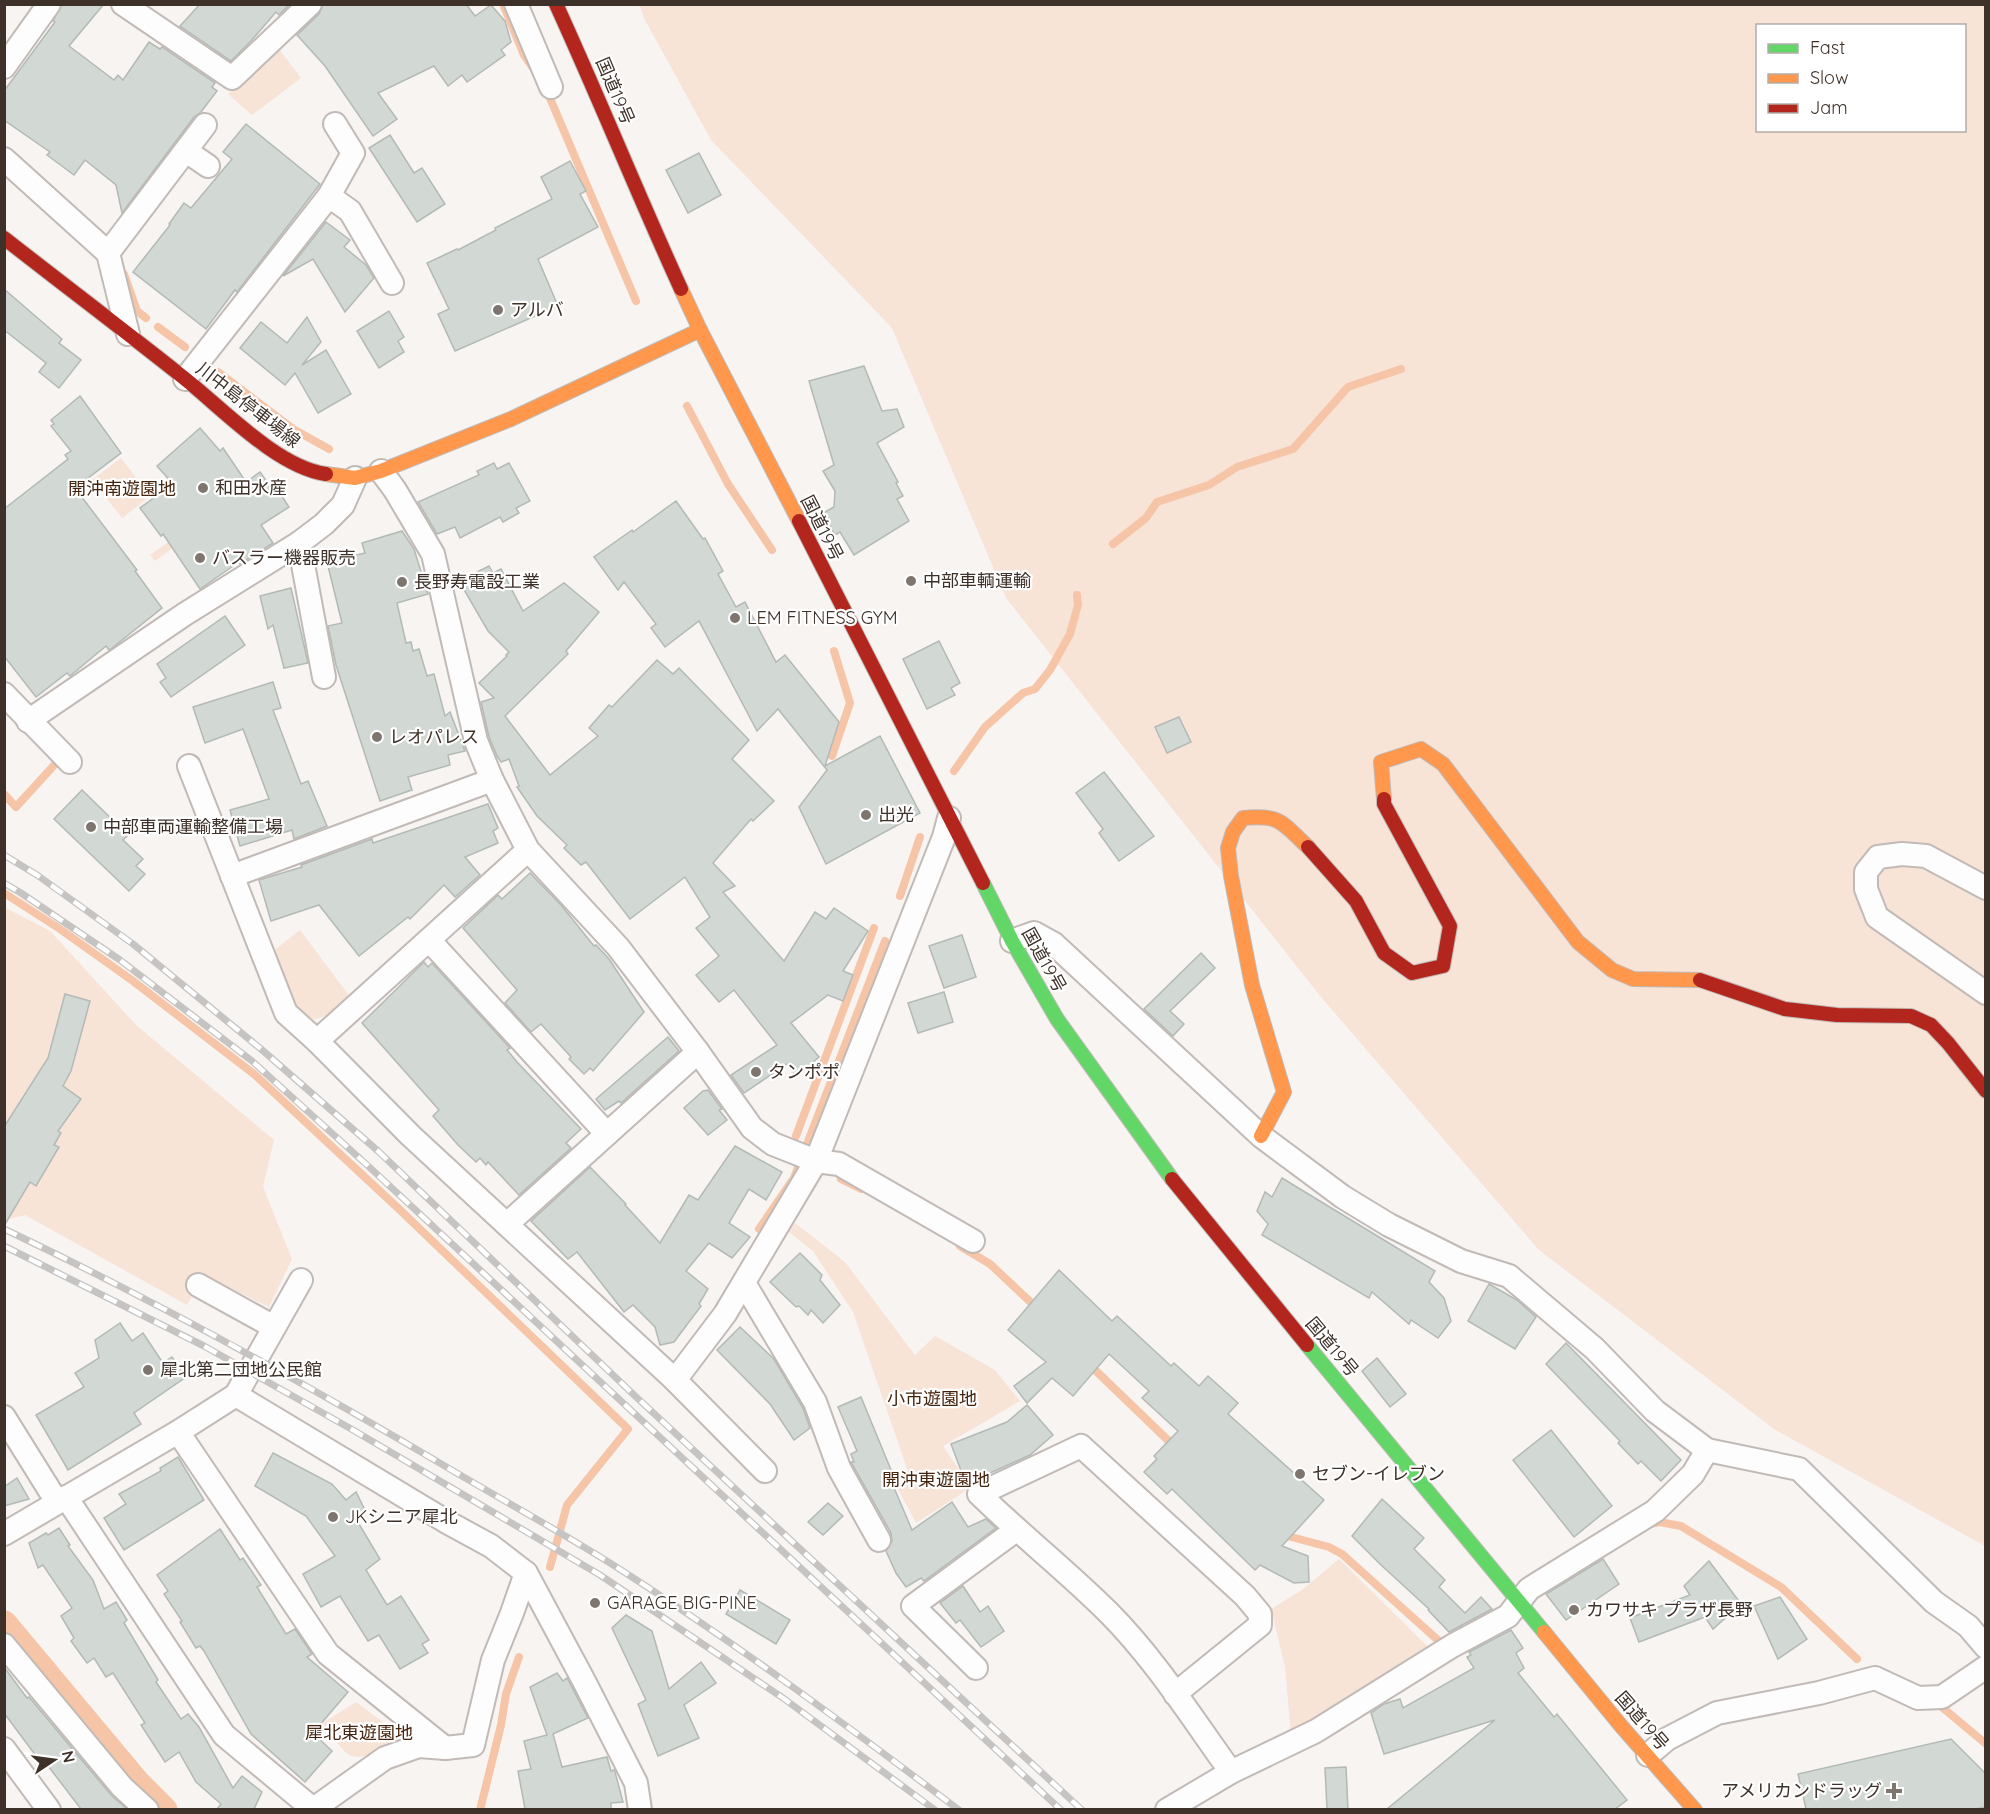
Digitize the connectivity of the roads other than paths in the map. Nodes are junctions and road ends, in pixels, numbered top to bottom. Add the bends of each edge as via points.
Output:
1 (49, 4) edge
2 (123, 4) edge
3 (310, 4) edge
4 (516, 4) edge
5 (556, 4) edge
6 (4, 67) edge
7 (551, 87) dead end
8 (335, 124) dead end
9 (205, 125) dead end
10 (186, 151) junction
11 (4, 159) edge
12 (208, 166) dead end
13 (329, 196) junction
14 (4, 238) edge
15 (108, 254) junction
16 (392, 283) dead end
17 (700, 330) junction
18 (128, 334) junction
19 (185, 379) junction
20 (381, 471) junction
21 (355, 478) junction
22 (299, 543) junction
23 (324, 677) dead end
24 (4, 694) edge
25 (28, 721) junction
26 (70, 762) dead end
27 (189, 766) dead end
28 (492, 780) junction
29 (950, 818) junction
30 (528, 850) junction
31 (232, 876) junction
32 (1986, 888) edge
33 (429, 940) junction
34 (1012, 941) junction
35 (1986, 993) edge
36 (317, 1041) junction
37 (698, 1052) junction
38 (1986, 1090) edge
39 (607, 1134) junction
40 (1261, 1136) junction
41 (806, 1157) junction
42 (507, 1224) junction
43 (973, 1241) dead end
44 (301, 1280) dead end
45 (744, 1283) junction
46 (198, 1285) dead end
47 (274, 1327) junction
48 (675, 1380) junction
49 (236, 1395) junction
50 (4, 1417) edge
51 (178, 1432) junction
52 (1707, 1450) junction
53 (765, 1471) dead end
54 (61, 1500) junction
55 (1016, 1530) junction
56 (4, 1534) edge
57 (879, 1540) dead end
58 (526, 1573) junction
59 (1520, 1602) junction
60 (4, 1645) edge
61 (1986, 1647) edge
62 (1986, 1667) edge
63 (975, 1668) dead end
64 (1174, 1694) junction
65 (446, 1748) junction
66 (4, 1749) edge
67 (1647, 1755) junction
68 (1231, 1772) junction
69 (49, 1809) edge
70 (147, 1809) edge
71 (313, 1809) edge
72 (640, 1809) edge
73 (1167, 1809) edge
74 (1695, 1809) edge

1 - 6 street
2 - 3 street via 232,78
4 - 7 street
5 - 17 main road, 国道19号
8 - 13 street via 353,153
9 - 10 street
10 - 12 street
10 - 15 street
11 - 15 street
13 - 16 street via 350,211
13 - 19 street
14 - 18 main road, 川中島停車場線
15 - 18 street
17 - 20 main road, 川中島停車場線 via 511,419
17 - 29 main road, 国道19号
18 - 19 main road, 川中島停車場線
19 - 21 main road, 川中島停車場線 via 280,457 312,472
20 - 21 main road, 川中島停車場線
20 - 28 street via 433,554 476,741
21 - 22 street via 343,506
22 - 23 street
22 - 25 street via 185,614
24 - 25 street
25 - 26 street
27 - 31 street
28 - 30 street
28 - 31 street
29 - 34 main road, 国道19号
29 - 41 street
30 - 33 street
30 - 37 street via 618,947
31 - 36 street via 286,1013
32 - 35 street via 1926,856 1878,857 1866,872 1866,889 1877,917
33 - 36 street
33 - 39 street
34 - 40 street via 1034,933 1054,944
34 - 59 main road, 国道19号 via 1057,1018 1181,1192
36 - 42 street via 411,1136
37 - 39 street
37 - 41 street via 752,1128 773,1144
38 - 40 main road via 1931,1025 1911,1016 1837,1015 1785,1009 1696,979 1633,979 1612,970 1578,942 1443,764 1421,748 1381,762 1384,804 1450,926 1443,966 1413,973 1384,953 1356,901 1278,819 1243,818 1233,832 1228,848 1243,941 1284,1092
39 - 42 street
40 - 52 street via 1343,1197 1389,1225 1461,1261 1509,1276 1594,1349 1655,1411
41 - 43 street via 839,1164
41 - 45 street
42 - 48 street
44 - 47 street
45 - 48 street
45 - 57 street via 815,1402 839,1468
46 - 47 street
47 - 49 street
48 - 53 street
49 - 51 street
49 - 58 street via 491,1546
50 - 54 street
51 - 54 street
51 - 65 street via 328,1653
52 - 59 street via 1693,1474 1655,1511 1529,1589
52 - 61 street via 1799,1469 1934,1602 1968,1626
54 - 56 street
54 - 71 street via 224,1735
55 - 63 street via 914,1606
55 - 64 street via 1107,1612
55 - 64 street via 979,1494 1081,1446 1245,1596 1260,1614 1260,1625
58 - 65 street via 493,1660 473,1744
58 - 72 street via 636,1783
59 - 67 main road, 国道19号
59 - 68 street via 1508,1616 1452,1646 1316,1731
60 - 70 street via 122,1787
62 - 67 street via 1941,1696 1918,1698 1875,1678 1717,1713 1666,1739
64 - 68 street
65 - 71 street via 419,1746 385,1758
66 - 69 street
67 - 74 main road, 国道19号
68 - 73 street

